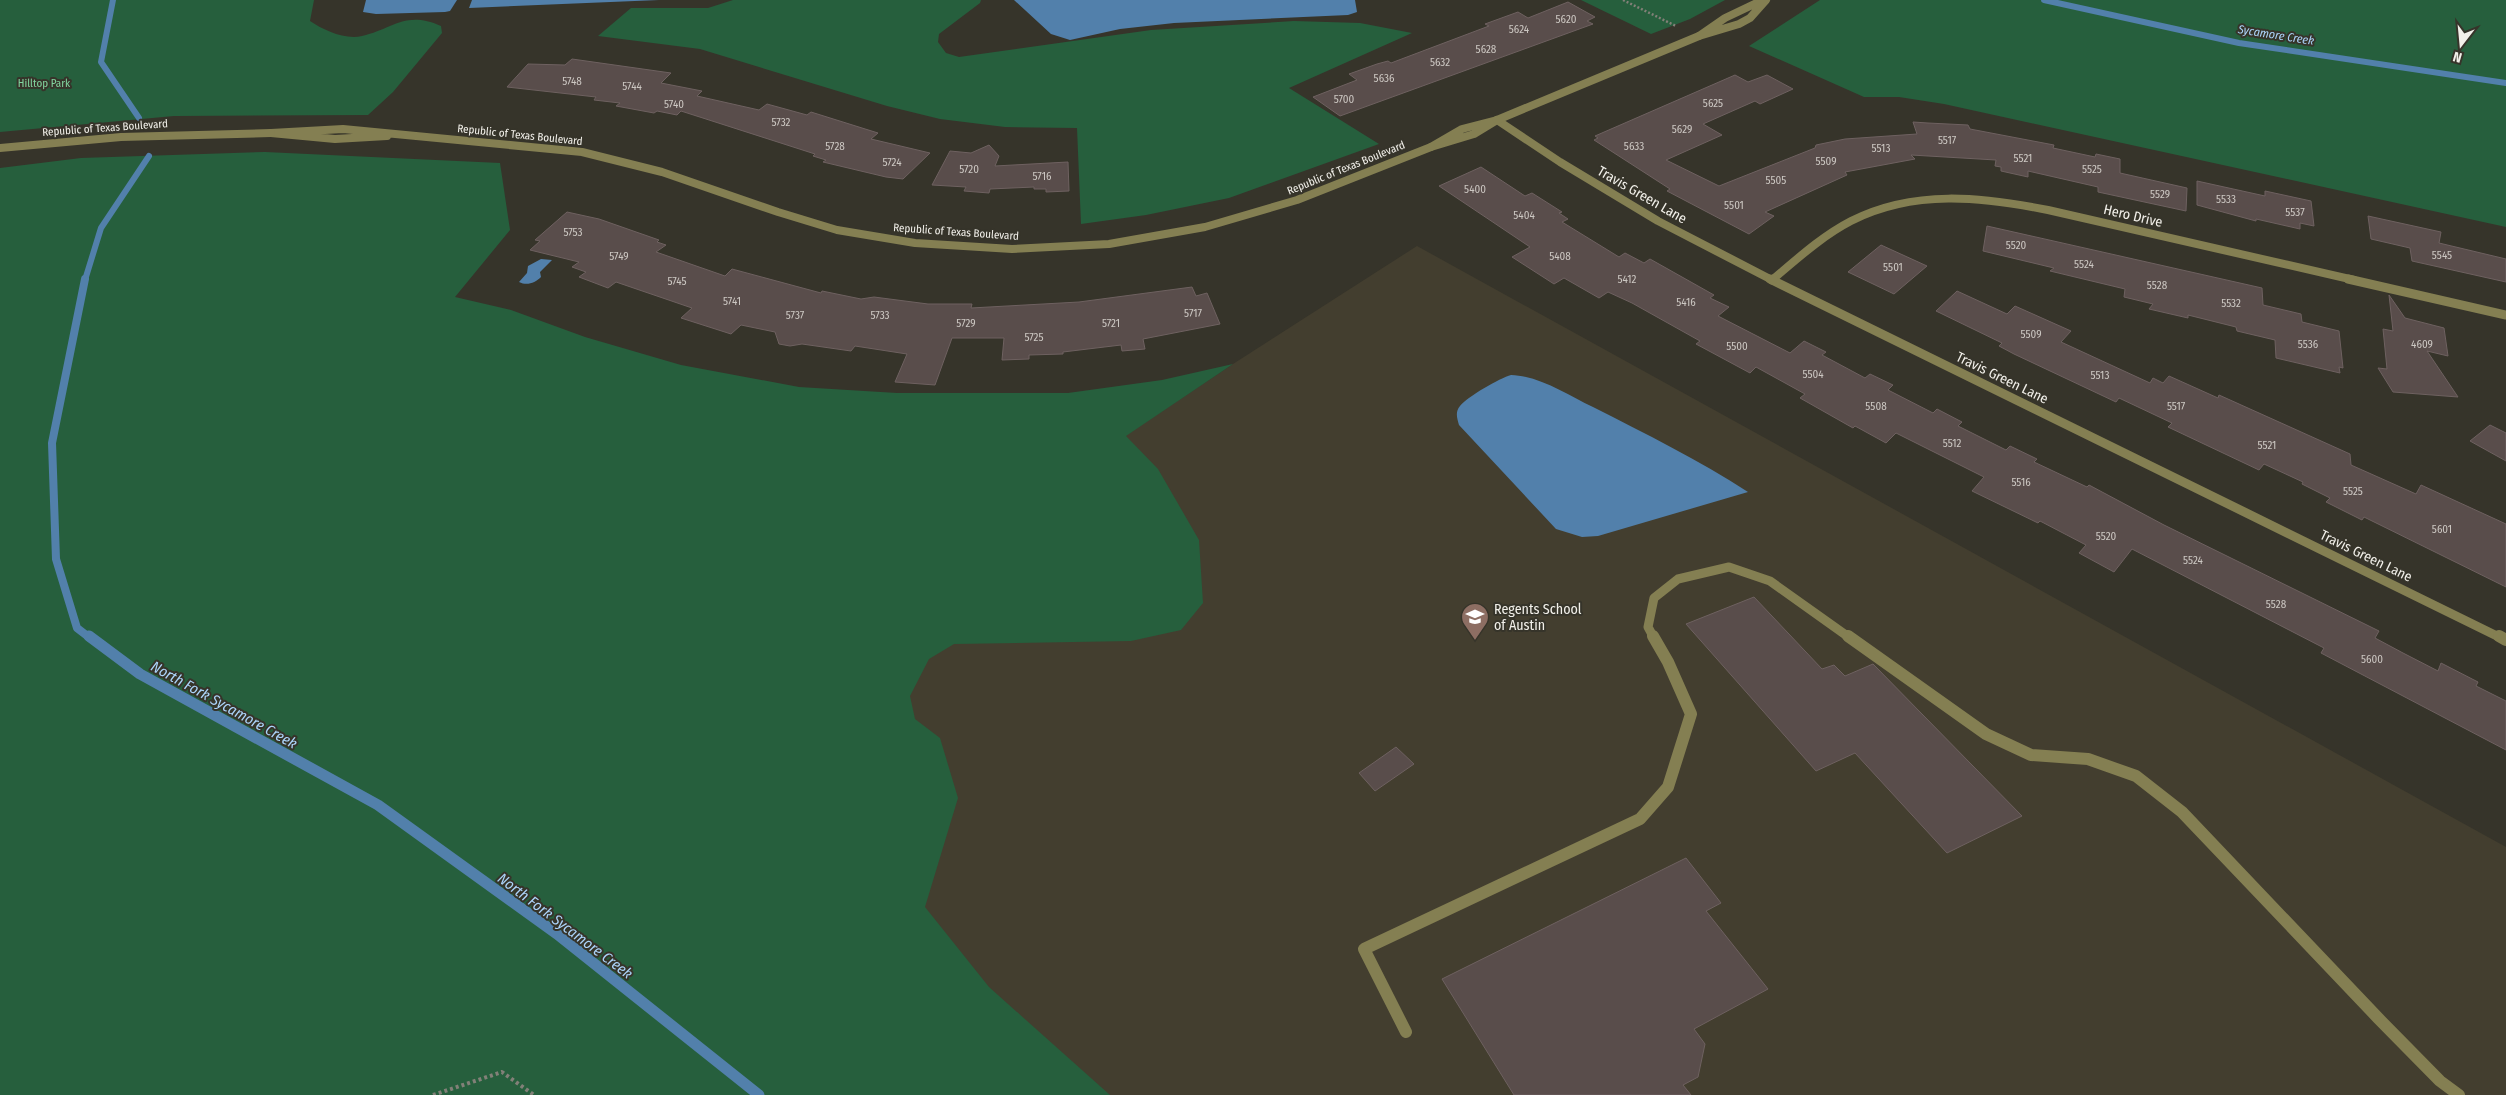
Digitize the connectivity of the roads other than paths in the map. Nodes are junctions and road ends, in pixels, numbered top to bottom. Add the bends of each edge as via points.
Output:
1 (1765, 0) edge
2 (1699, 36) junction
3 (1497, 120) junction
4 (1431, 147) junction
5 (0, 148) edge
6 (1772, 280) junction
7 (2506, 315) edge
8 (2506, 640) edge
9 (1406, 1032) dead end
10 (2460, 1095) edge

1 - 2 street, Republic of Texas Boulevard via 1725,18
1 - 2 street, Republic of Texas Boulevard via 1750,18 1739,24
2 - 3 street, Republic of Texas Boulevard
3 - 4 street, Republic of Texas Boulevard via 1485,131
3 - 4 street, Republic of Texas Boulevard via 1459,128
3 - 6 street, Travis Green Lane via 1658,221
4 - 5 street, Republic of Texas Boulevard via 1313,195 1210,226 1101,244 1016,248 899,241 827,228 660,171 600,155 531,145 387,136 328,128 121,138
6 - 7 street, Hero Drive via 1833,233 1867,213 1909,201 1972,198 2048,210
6 - 8 street, Travis Green Lane
9 - 10 street via 1364,949 1640,819 1668,787 1690,714 1668,662 1648,627 1654,598 1678,580 1730,567 1770,581 1986,734 2031,755 2088,759 2136,776 2182,812 2378,1018 2440,1081

